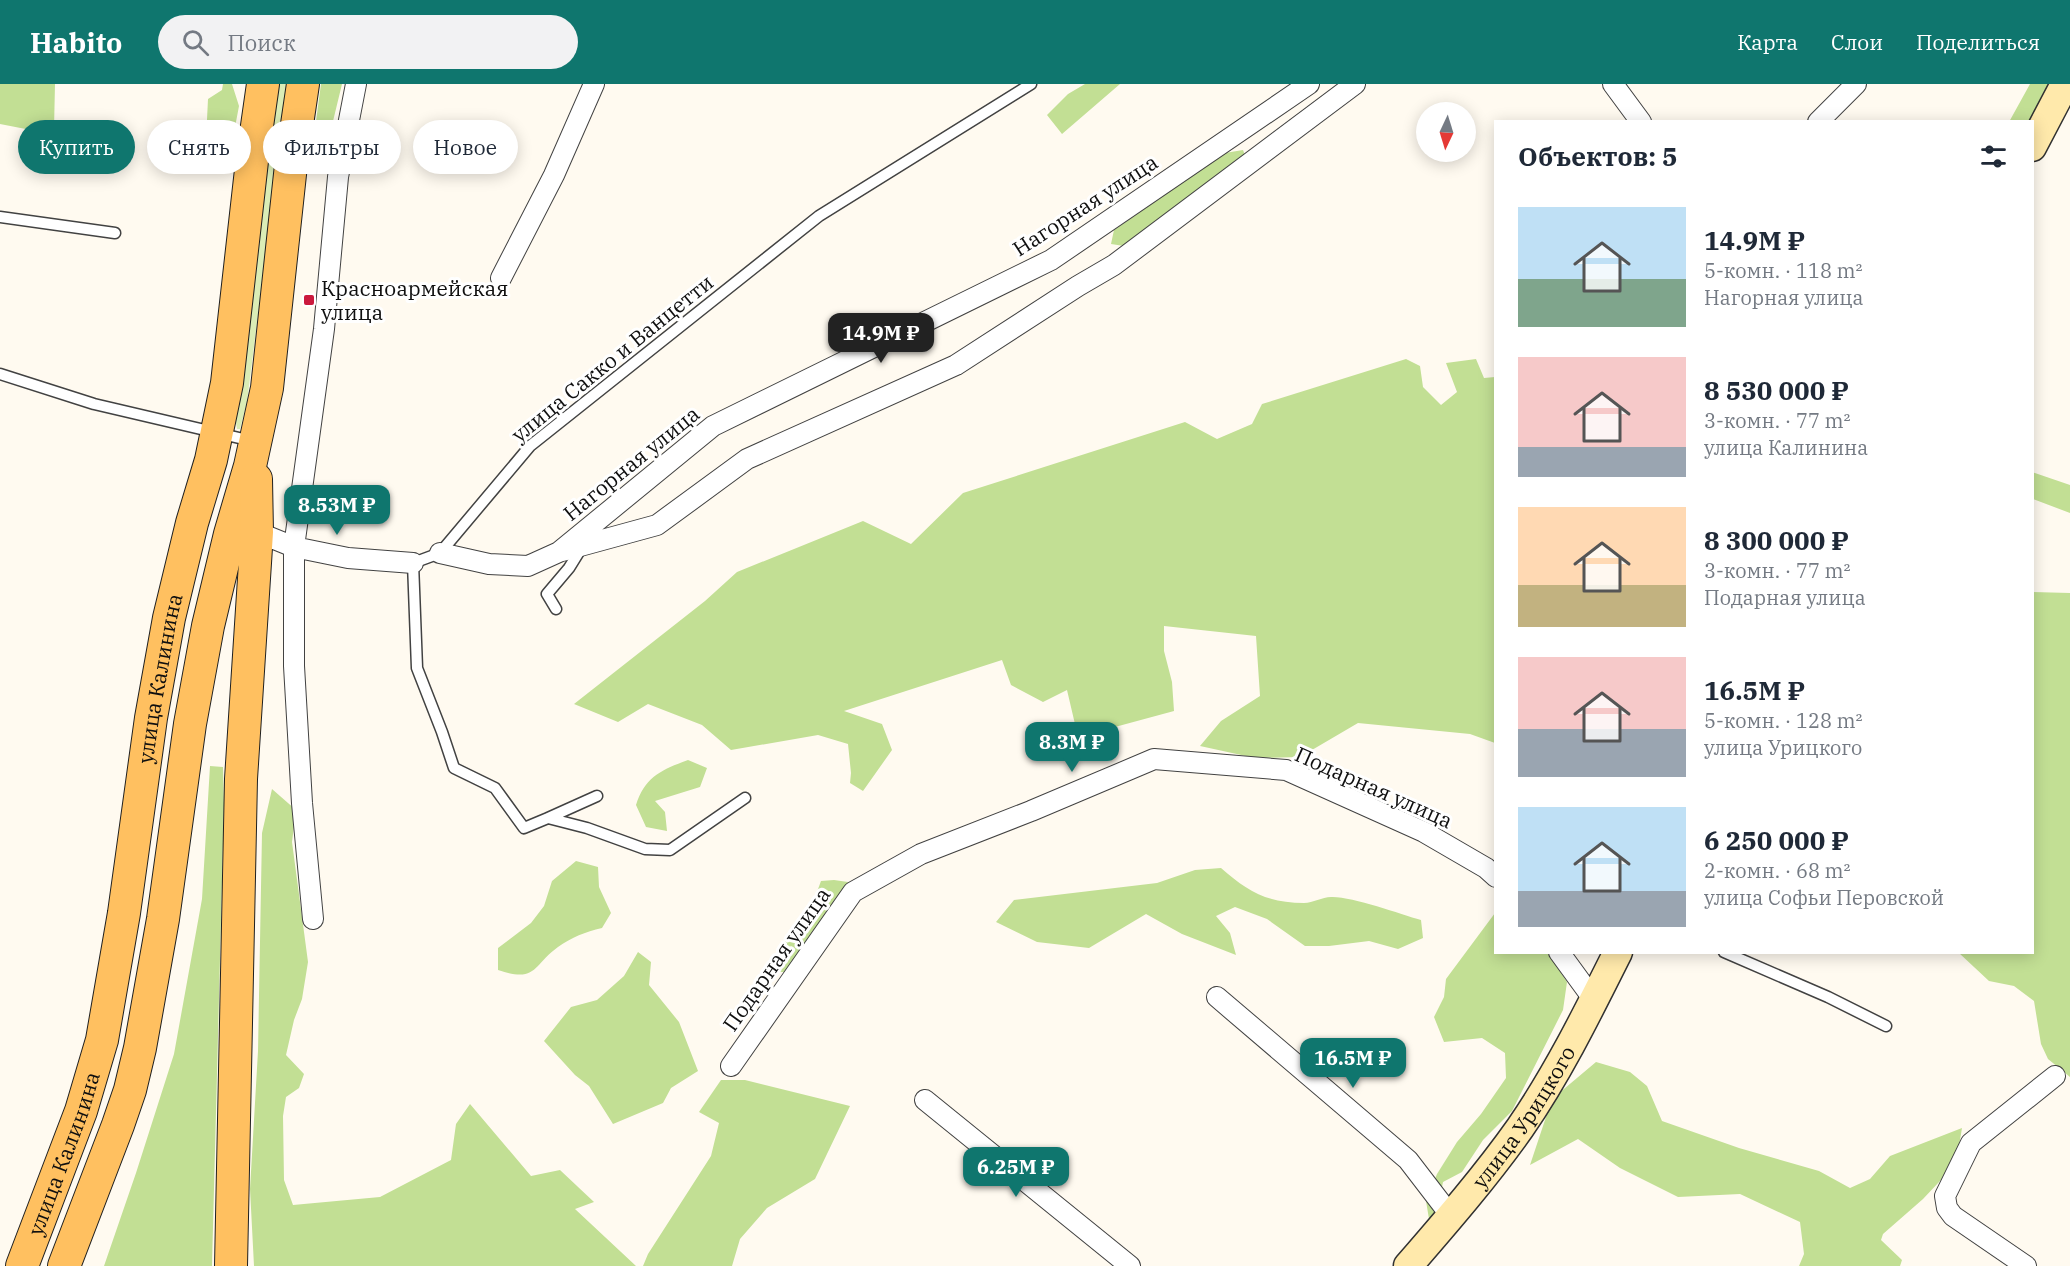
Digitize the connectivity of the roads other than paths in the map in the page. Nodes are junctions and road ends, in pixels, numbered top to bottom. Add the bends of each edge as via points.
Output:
1 (263, 84) edge
2 (303, 84) edge
3 (356, 84) edge
4 (594, 84) edge
5 (1031, 84) edge
6 (1309, 84) edge
7 (1355, 84) edge
8 (1613, 84) edge
9 (1856, 84) edge
10 (2065, 84) edge
11 (1640, 120) edge
12 (1820, 120) edge
13 (2034, 143) edge
14 (0, 217) edge
15 (115, 233) dead end
16 (501, 278) dead end
17 (0, 374) edge
18 (218, 434) junction
19 (255, 446) junction
20 (257, 532) junction
21 (294, 547) junction
22 (582, 547) junction
23 (559, 552) junction
24 (440, 553) junction
25 (413, 563) junction
26 (556, 609) dead end
27 (597, 796) dead end
28 (745, 798) dead end
29 (548, 818) junction
30 (1494, 875) edge
31 (313, 919) dead end
32 (1560, 954) edge
33 (1617, 954) edge
34 (1729, 954) edge
35 (1217, 997) dead end
36 (1594, 1000) junction
37 (1886, 1026) dead end
38 (731, 1065) dead end
39 (2055, 1076) dead end
40 (925, 1100) dead end
41 (1451, 1216) junction
42 (22, 1266) edge
43 (64, 1266) edge
44 (231, 1266) edge
45 (1130, 1266) edge
46 (1408, 1266) edge
47 (2026, 1266) edge

1 - 18 main road, улица Калинина via 231,357
2 - 19 main road, улица Калинина via 268,380
3 - 21 street via 338,177 324,329
4 - 16 street via 554,175
5 - 24 lane, улица Сакко и Ванцетти via 809,223 530,446
6 - 23 street, Нагорная улица via 1051,260 713,426
7 - 22 street via 1114,266 956,365 747,459 657,525
8 - 11 street
9 - 12 street
10 - 13 main road
14 - 15 lane
17 - 18 lane via 94,404
18 - 19 lane
18 - 42 main road, улица Калинина via 167,628 102,1040 81,1111
19 - 20 main road
19 - 43 main road, улица Калинина via 206,636 140,1048 118,1125
20 - 21 street
20 - 44 main road via 241,779
21 - 25 street via 348,558
21 - 31 street via 294,666
22 - 23 street
22 - 26 lane via 548,594
23 - 24 street, Нагорная улица via 528,566 489,564
24 - 25 lane, улица Сакко и Ванцетти
25 - 29 lane via 417,668 453,768 495,788 524,828
27 - 29 lane
28 - 29 lane via 670,850 645,849
30 - 38 street, Подарная улица via 1424,832 1286,770 1154,759 921,854 853,892
32 - 36 street
33 - 36 main road, улица Урицкого
34 - 37 lane
35 - 41 street via 1408,1160
36 - 41 main road, улица Урицкого via 1521,1126
39 - 47 street via 1971,1143 1945,1196 1953,1216
40 - 45 street
41 - 46 main road, улица Урицкого

